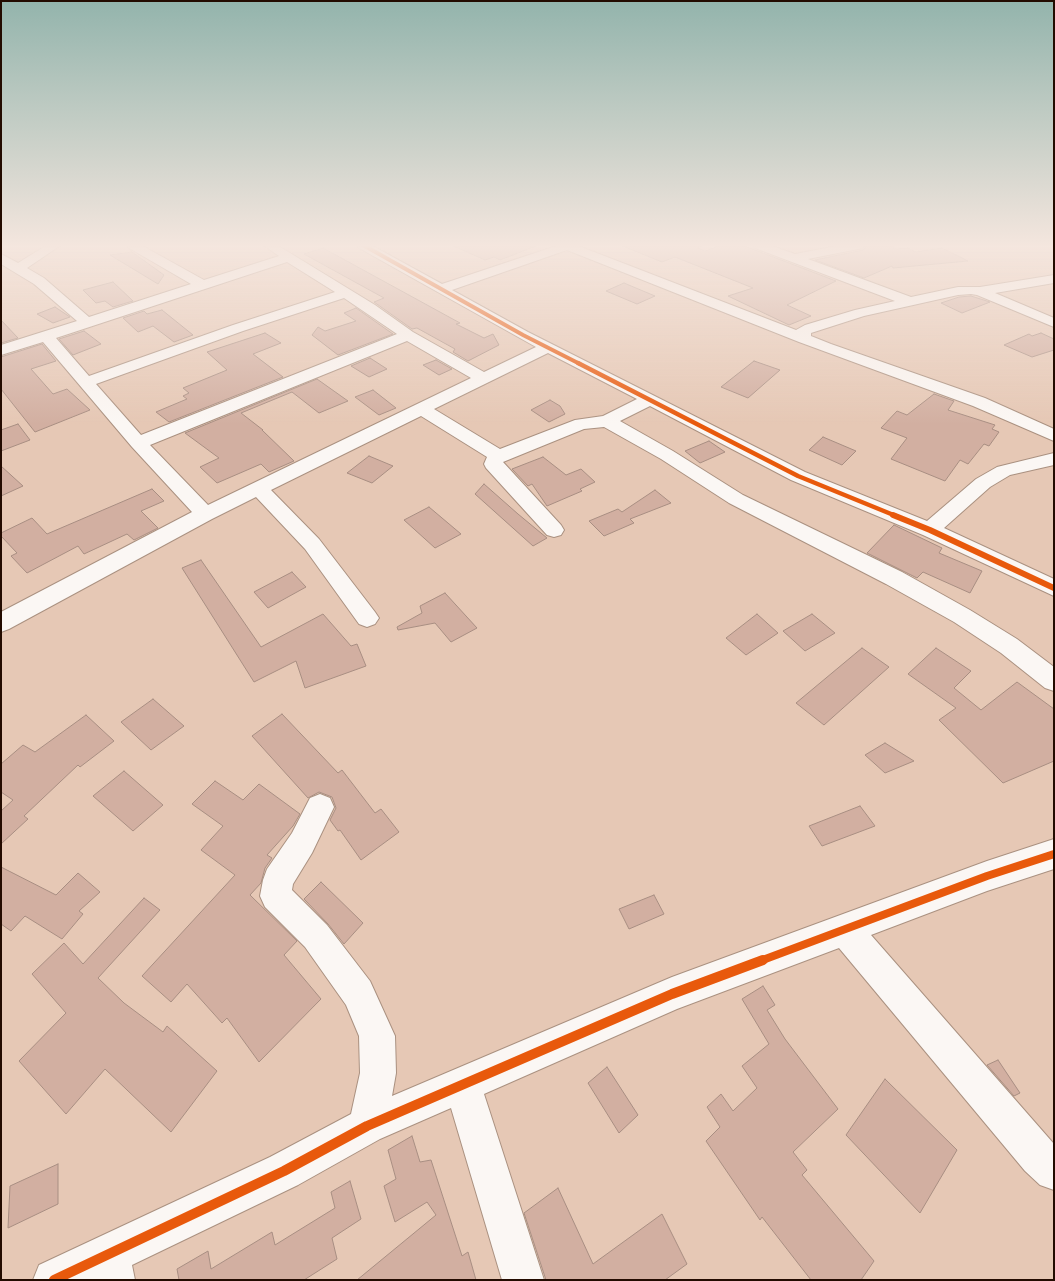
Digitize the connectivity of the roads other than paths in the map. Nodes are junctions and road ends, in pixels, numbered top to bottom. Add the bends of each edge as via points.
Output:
1 (67, 305) edge
2 (139, 305) edge
3 (310, 305) edge
4 (364, 305) edge
5 (469, 305) edge
6 (720, 305) edge
7 (897, 305) edge
8 (1013, 305) edge
9 (87, 322) junction
10 (1054, 324) edge
11 (408, 334) junction
12 (46, 336) junction
13 (804, 338) junction
14 (547, 348) junction
15 (1, 350) edge
16 (484, 379) junction
17 (86, 383) junction
18 (650, 399) junction
19 (422, 409) junction
20 (607, 420) junction
21 (1054, 436) edge
22 (138, 443) junction
23 (498, 456) junction
24 (1054, 459) edge
25 (258, 488) junction
26 (205, 514) junction
27 (554, 530) dead end
28 (930, 530) junction
29 (1054, 588) edge
30 (366, 618) dead end
31 (1, 623) edge
32 (1054, 681) edge
33 (320, 807) dead end
34 (1054, 854) edge
35 (844, 929) junction
36 (463, 1086) junction
37 (368, 1126) junction
38 (1054, 1171) edge
39 (112, 1267) edge
40 (54, 1280) edge
41 (523, 1280) edge

1 - 9 street
2 - 9 street
3 - 17 street
4 - 11 street
5 - 14 street
6 - 13 street
7 - 13 street via 810,328 803,331
8 - 10 street
9 - 12 street
11 - 16 street
11 - 22 street
12 - 15 street
12 - 17 street
13 - 21 street via 979,402
14 - 16 street
14 - 18 street
16 - 19 street
17 - 22 street
18 - 20 street
18 - 28 street via 798,476
19 - 23 street
19 - 25 street
20 - 23 street via 581,424
20 - 32 street via 736,498 962,616 1009,646
22 - 26 street
23 - 27 street via 493,464
24 - 28 street via 1004,472 983,483
25 - 26 street
25 - 30 street via 312,544
26 - 31 street
28 - 29 street
33 - 37 street via 278,880 276,896 316,936 358,993 377,1036 378,1073
34 - 35 street
35 - 36 street via 672,994
35 - 38 street
36 - 37 street
36 - 41 street
37 - 39 street
39 - 40 street

